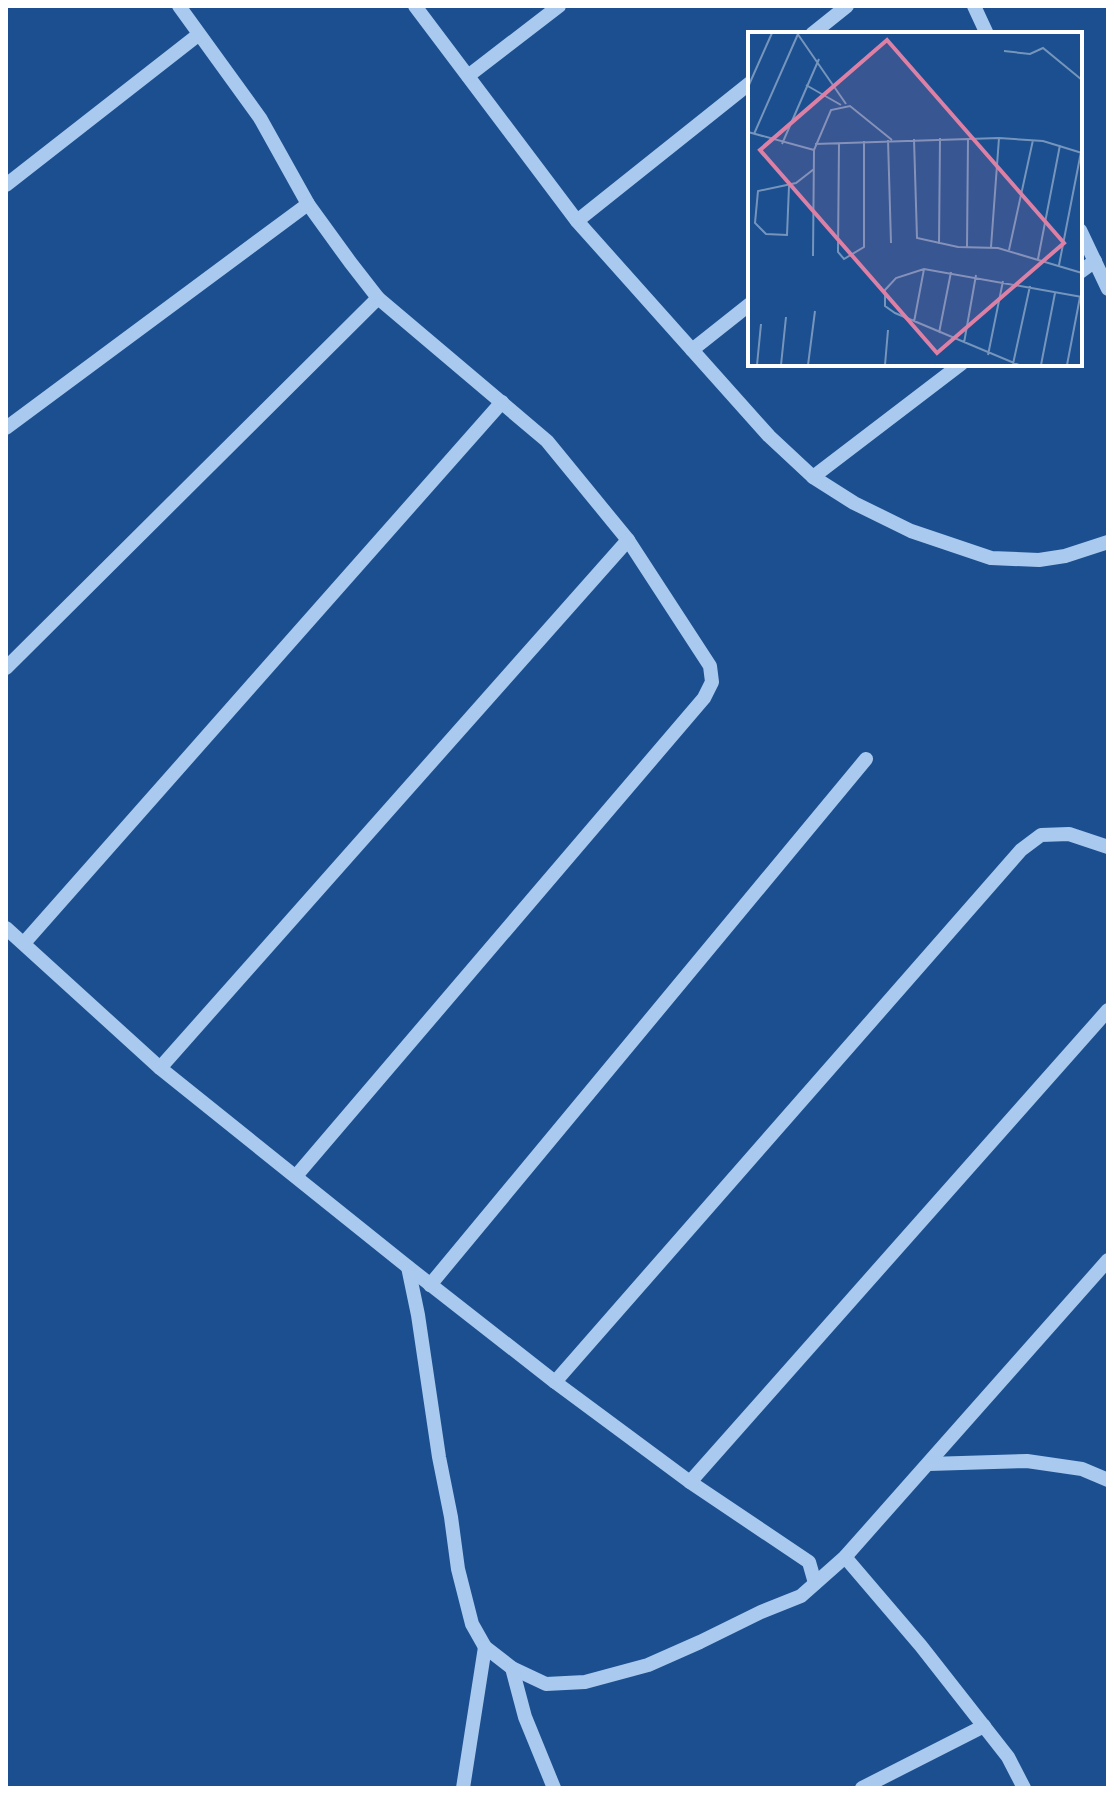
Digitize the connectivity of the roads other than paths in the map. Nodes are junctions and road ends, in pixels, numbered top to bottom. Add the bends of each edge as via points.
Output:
1 (179, 6) edge
2 (415, 6) edge
3 (559, 6) edge
4 (847, 6) edge
5 (974, 6) edge
6 (814, 32) edge
7 (986, 32) edge
8 (198, 35) junction
9 (468, 76) junction
10 (748, 85) edge
11 (6, 185) edge
12 (308, 204) junction
13 (577, 221) junction
14 (1082, 234) edge
15 (1095, 261) junction
16 (1082, 271) edge
17 (1108, 289) edge
18 (378, 298) junction
19 (748, 306) edge
20 (692, 350) junction
21 (958, 366) edge
22 (502, 402) junction
23 (6, 428) edge
24 (813, 477) junction
25 (628, 540) junction
26 (1108, 542) edge
27 (6, 668) edge
28 (866, 759) dead end
29 (1108, 847) edge
30 (6, 928) edge
31 (24, 943) junction
32 (1108, 1010) edge
33 (160, 1068) junction
34 (296, 1176) junction
35 (1108, 1260) edge
36 (408, 1267) junction
37 (430, 1285) junction
38 (555, 1382) junction
39 (929, 1464) junction
40 (1108, 1480) edge
41 (690, 1482) junction
42 (845, 1557) junction
43 (815, 1583) junction
44 (485, 1647) junction
45 (512, 1668) junction
46 (984, 1726) junction
47 (463, 1788) edge
48 (554, 1788) edge
49 (862, 1788) edge
50 (1024, 1788) edge

1 - 8 street
2 - 9 street
3 - 9 street
4 - 6 street
5 - 7 street
8 - 11 street
8 - 12 street via 260,118
9 - 13 street
10 - 13 street
12 - 18 street
12 - 23 street
13 - 20 street
14 - 15 street
15 - 16 street
15 - 17 street
18 - 22 street
18 - 27 street
19 - 20 street
20 - 24 street
21 - 24 street
22 - 25 street via 547,441
22 - 31 street
24 - 26 street via 911,531 991,558 1039,560
25 - 33 street
25 - 34 street via 710,666 712,682 704,698
28 - 37 street
29 - 38 street via 1069,834 1041,835 1021,850
30 - 31 street
31 - 33 street
32 - 41 street
33 - 34 street
34 - 36 street
35 - 39 street
36 - 37 street
36 - 44 street via 458,1569 472,1624
37 - 38 street
38 - 41 street
39 - 40 street via 1027,1461 1082,1469
39 - 42 street
41 - 43 street via 809,1562
42 - 43 street
42 - 46 street
43 - 45 street via 801,1596 648,1665 585,1682 546,1684
44 - 45 street
44 - 47 street
45 - 48 street
46 - 49 street
46 - 50 street

